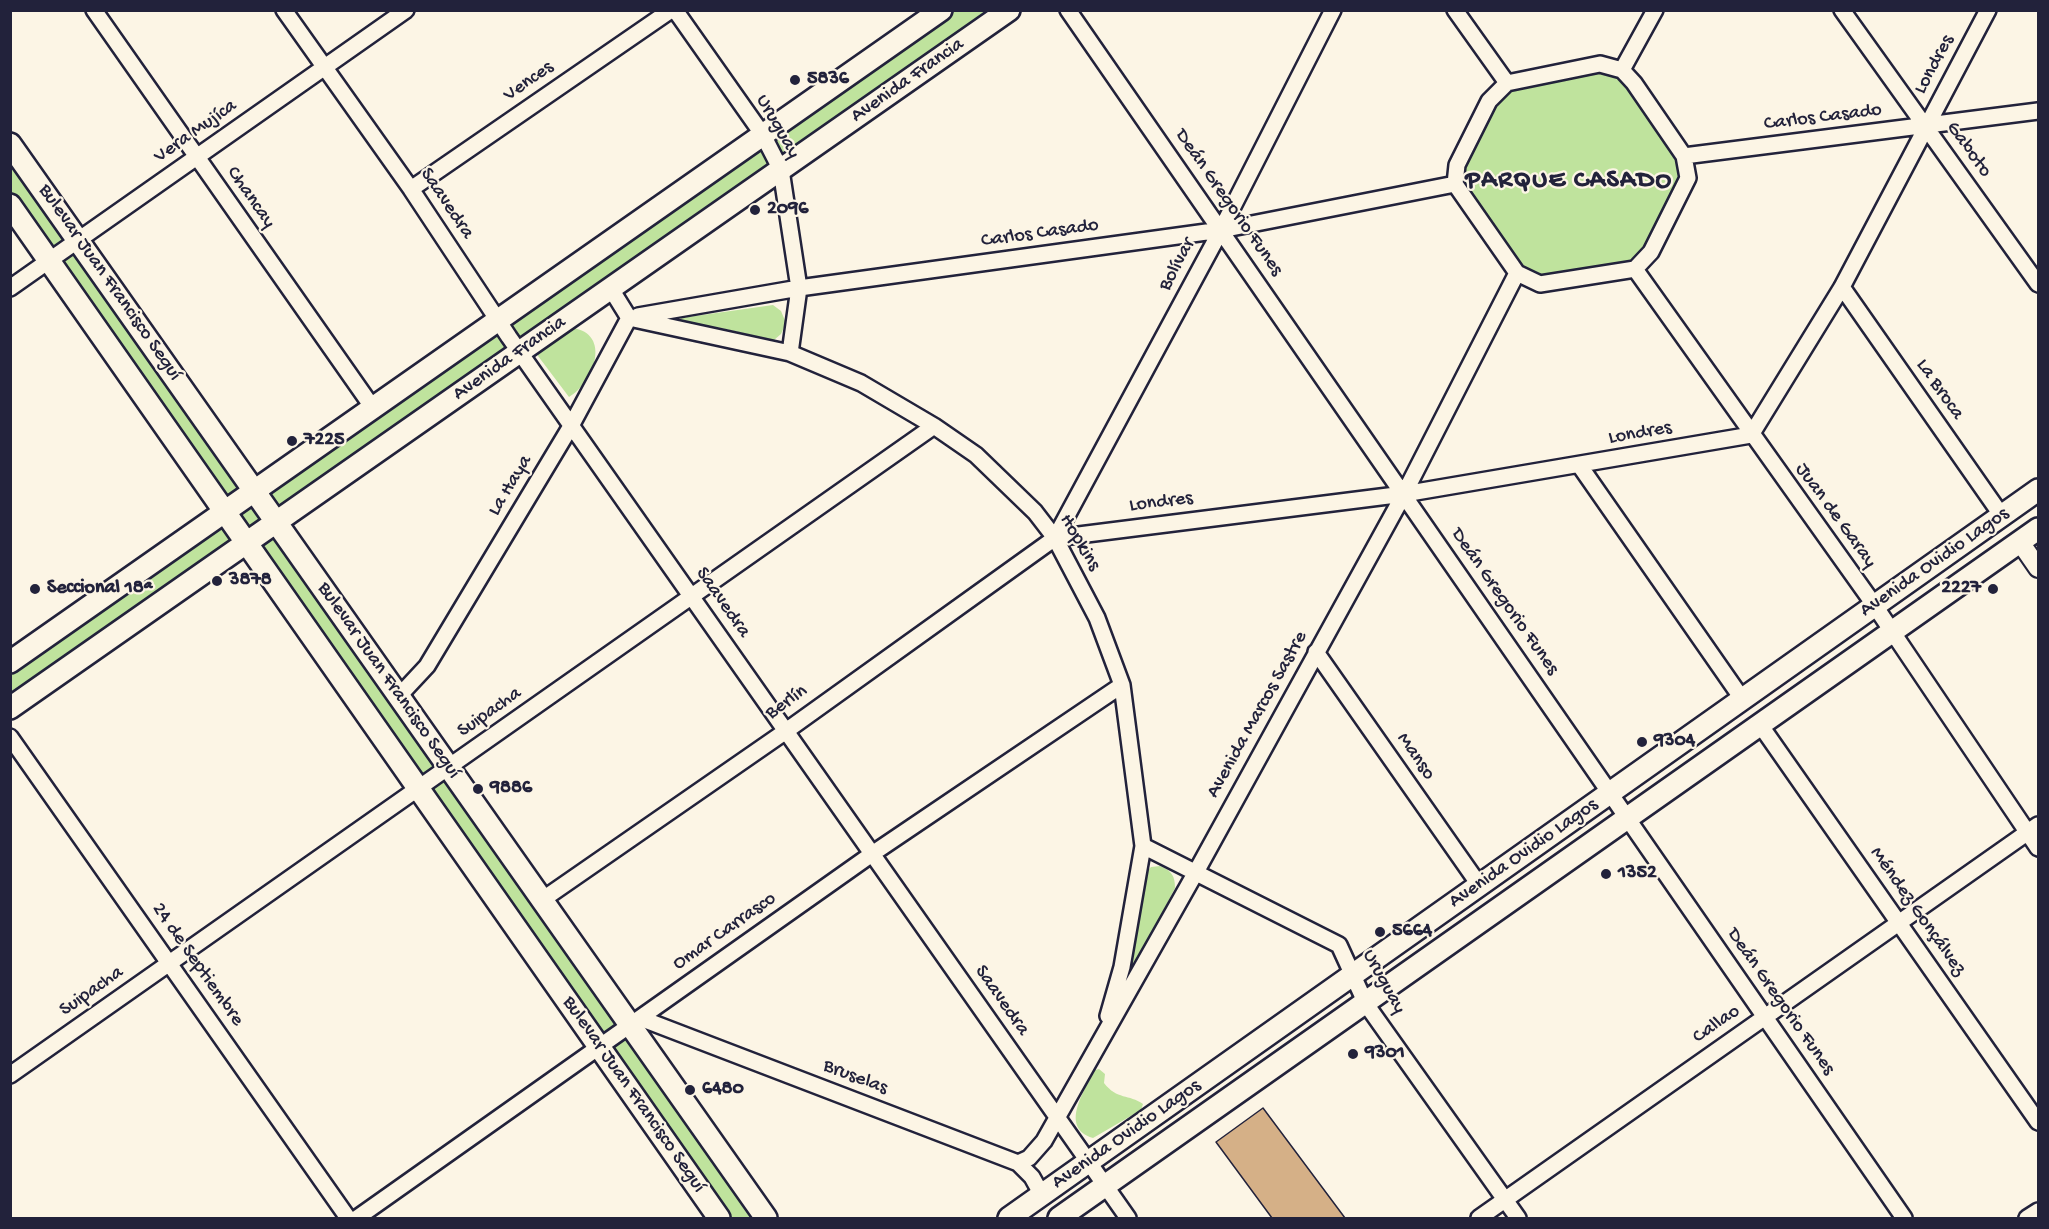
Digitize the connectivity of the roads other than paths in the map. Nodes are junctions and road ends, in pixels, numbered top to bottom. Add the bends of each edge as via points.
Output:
1 (94, 10) edge
2 (284, 10) edge
3 (406, 10) edge
4 (673, 10) edge
5 (941, 10) edge
6 (1009, 10) edge
7 (1068, 10) edge
8 (1333, 10) edge
9 (1455, 10) edge
10 (1654, 10) edge
11 (1842, 10) edge
12 (1988, 10) edge
13 (324, 68) junction
14 (1622, 69) junction
15 (1507, 83) junction
16 (2038, 111) edge
17 (1926, 127) junction
18 (763, 135) junction
19 (10, 144) edge
20 (1684, 156) junction
21 (196, 158) junction
22 (781, 170) junction
23 (1455, 184) junction
24 (411, 189) junction
25 (10, 205) edge
26 (1221, 230) junction
27 (78, 240) junction
28 (50, 261) junction
29 (1635, 269) junction
30 (1517, 273) junction
31 (2038, 284) edge
32 (1842, 287) junction
33 (10, 288) edge
34 (799, 288) junction
35 (610, 289) junction
36 (499, 318) junction
37 (629, 318) junction
38 (519, 352) junction
39 (790, 353) junction
40 (373, 408) junction
41 (571, 426) junction
42 (934, 426) junction
43 (1751, 435) junction
44 (1580, 466) junction
45 (2038, 490) edge
46 (255, 491) junction
47 (1404, 494) junction
48 (225, 512) junction
49 (2002, 516) junction
50 (276, 522) junction
51 (2038, 529) edge
52 (1055, 538) junction
53 (2020, 542) junction
54 (247, 543) junction
55 (2038, 568) edge
56 (691, 596) junction
57 (1875, 606) junction
58 (1893, 633) junction
59 (1316, 652) junction
60 (10, 662) edge
61 (1122, 686) junction
62 (399, 696) junction
63 (1743, 699) junction
64 (10, 708) edge
65 (1761, 726) junction
66 (786, 731) junction
67 (10, 737) edge
68 (448, 767) junction
69 (418, 788) junction
70 (1610, 793) junction
71 (1627, 818) junction
72 (2033, 829) edge
73 (1143, 846) junction
74 (2038, 848) edge
75 (872, 854) junction
76 (1196, 872) junction
77 (1480, 886) junction
78 (542, 900) junction
79 (1899, 923) junction
80 (170, 963) junction
81 (1353, 976) junction
82 (1366, 1004) junction
83 (1765, 1017) junction
84 (635, 1022) junction
85 (1100, 1041) junction
86 (599, 1047) junction
87 (10, 1075) edge
88 (1057, 1117) junction
89 (2038, 1122) edge
90 (1089, 1162) junction
91 (1018, 1163) junction
92 (1105, 1186) junction
93 (1042, 1195) junction
94 (1505, 1200) junction
95 (2038, 1210) edge
96 (348, 1218) edge
97 (357, 1218) edge
98 (719, 1218) edge
99 (766, 1218) edge
100 (1009, 1218) edge
101 (1059, 1218) edge
102 (1128, 1218) edge
103 (1479, 1218) edge
104 (1518, 1218) edge
105 (1904, 1218) edge
106 (2027, 1218) edge

1 - 21 street, Chancay
2 - 13 street, Saavedra
3 - 13 street, Vera Mujíca
4 - 18 street, Uruguay
4 - 24 street, Vences
5 - 18 main road, Avenida Francia
6 - 22 main road, Avenida Francia
7 - 26 street, Deán Gregorio Funes
8 - 26 street, Bolívar
9 - 15 street
10 - 14 street
11 - 17 street, Gaboto
12 - 17 street, Londres
13 - 21 street, Vera Mujíca
13 - 24 street, Saavedra
14 - 15 street via 1600,64
14 - 20 street
15 - 23 street via 1490,101 1457,165
16 - 17 street, Carlos Casado
17 - 20 street, Carlos Casado
17 - 31 street, Gaboto
17 - 32 street, Londres
18 - 22 street, Uruguay
18 - 36 main road, Avenida Francia
19 - 27 main road, Bulevar Juan Francisco Seguí
20 - 29 street via 1688,178 1651,252
21 - 27 street, Vera Mujíca
21 - 40 street, Chancay
22 - 34 street, Uruguay
22 - 35 main road, Avenida Francia
23 - 26 street, Carlos Casado
23 - 30 street
24 - 36 street, Saavedra
25 - 28 main road, Bulevar Juan Francisco Seguí
26 - 34 street, Carlos Casado
26 - 47 street, Deán Gregorio Funes
26 - 52 street, Bolívar
27 - 28 street, Vera Mujíca
27 - 46 main road, Bulevar Juan Francisco Seguí
28 - 33 street, Vera Mujíca
28 - 48 main road, Bulevar Juan Francisco Seguí
29 - 30 street via 1540,284
29 - 43 street, Juan de Garay
30 - 47 street, Avenida Marcos Sastre
32 - 43 street, Londres
32 - 49 street, La Broca
34 - 37 street, Carlos Casado
34 - 39 street, Uruguay
35 - 37 street
35 - 38 main road, Avenida Francia
36 - 38 street, Saavedra
36 - 40 main road, Avenida Francia
37 - 39 street, Hopkins
37 - 41 street, La Haya
38 - 41 street, Saavedra
38 - 50 main road, Avenida Francia
39 - 42 street, Hopkins via 861,383
40 - 46 main road, Avenida Francia
41 - 56 street, Saavedra
41 - 62 street, La Haya via 427,666
42 - 52 street, Hopkins via 976,455 1035,512
42 - 56 street, Suipacha
43 - 44 street, Londres
43 - 57 street, Juan de Garay
44 - 47 street, Londres
44 - 63 street
45 - 49 main road, Avenida Ovidio Lagos
46 - 48 main road, Avenida Francia
46 - 50 main road, Bulevar Juan Francisco Seguí
47 - 52 street, Londres
47 - 59 street, Avenida Marcos Sastre
47 - 70 street, Deán Gregorio Funes
48 - 54 main road, Bulevar Juan Francisco Seguí
48 - 60 main road, Avenida Francia
49 - 53 main road
49 - 57 main road, Avenida Ovidio Lagos
50 - 54 main road, Avenida Francia
50 - 62 main road, Bulevar Juan Francisco Seguí
51 - 53 main road, Avenida Ovidio Lagos
52 - 61 street, Hopkins via 1096,618
52 - 66 street, Berlín
53 - 55 street
53 - 58 main road, Avenida Ovidio Lagos
54 - 64 main road, Avenida Francia
54 - 69 main road, Bulevar Juan Francisco Seguí
56 - 66 street, Saavedra
56 - 68 street, Suipacha
57 - 58 street, Juan de Garay
57 - 63 main road, Avenida Ovidio Lagos
58 - 65 main road, Avenida Ovidio Lagos
58 - 72 street, Juan de Garay
59 - 76 street, Avenida Marcos Sastre
59 - 77 street, Manso
61 - 73 street, Hopkins
61 - 75 street, Omar Carrasco
62 - 68 main road, Bulevar Juan Francisco Seguí
63 - 70 main road, Avenida Ovidio Lagos
65 - 71 main road, Avenida Ovidio Lagos
65 - 79 street, Méndez Gonçálvez
66 - 75 street, Saavedra
66 - 78 street, Berlín
67 - 80 street, 24 de Septiembre
68 - 69 street, Suipacha
68 - 78 main road, Bulevar Juan Francisco Seguí
69 - 80 street, Suipacha
69 - 86 main road, Bulevar Juan Francisco Seguí
70 - 71 street, Deán Gregorio Funes
70 - 77 main road, Avenida Ovidio Lagos
71 - 82 main road, Avenida Ovidio Lagos
71 - 83 street, Deán Gregorio Funes
72 - 74 street, Juan de Garay
72 - 79 street, Callao
73 - 76 street, Uruguay
73 - 85 street, Hopkins via 1122,967
75 - 84 street, Omar Carrasco
75 - 88 street, Saavedra
76 - 81 street, Uruguay via 1340,945
76 - 85 street, Avenida Marcos Sastre
77 - 81 main road, Avenida Ovidio Lagos
78 - 84 main road, Bulevar Juan Francisco Seguí
79 - 83 street, Callao
79 - 89 street, Méndez Gonçálvez
80 - 87 street, Suipacha
80 - 96 street, 24 de Septiembre
81 - 82 street, Uruguay
81 - 90 main road, Avenida Ovidio Lagos
82 - 92 main road, Avenida Ovidio Lagos
82 - 94 street, Uruguay
83 - 94 street, Callao
83 - 105 street, Deán Gregorio Funes
84 - 86 street, Omar Carrasco
84 - 91 street, Bruselas
84 - 99 main road, Bulevar Juan Francisco Seguí
85 - 88 street, Avenida Marcos Sastre
86 - 97 street, Omar Carrasco
86 - 98 main road, Bulevar Juan Francisco Seguí
88 - 90 street, Saavedra
88 - 91 street, Avenida Marcos Sastre via 1044,1142 1029,1158
90 - 92 street, Saavedra
90 - 93 main road, Avenida Ovidio Lagos
91 - 93 street, Bruselas
92 - 101 main road, Avenida Ovidio Lagos
92 - 102 street, Saavedra
93 - 100 main road, Avenida Ovidio Lagos
94 - 103 street, Callao
94 - 104 street, Uruguay
95 - 106 street

